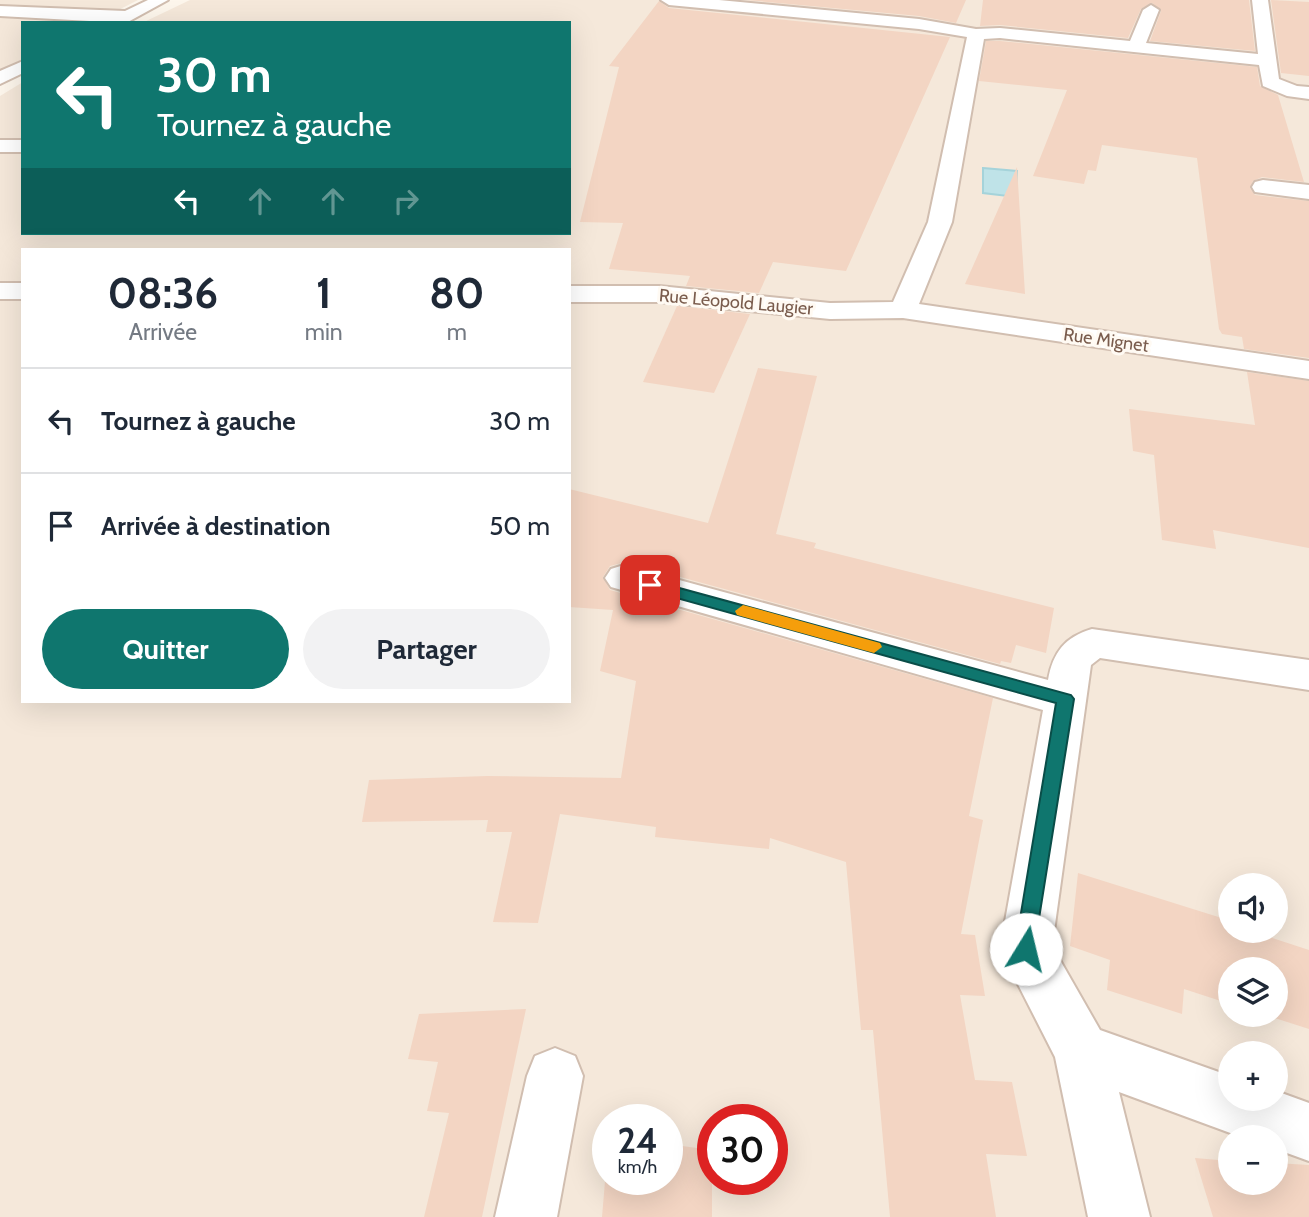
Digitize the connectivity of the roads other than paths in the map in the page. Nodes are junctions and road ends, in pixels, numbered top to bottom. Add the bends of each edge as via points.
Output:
1 (160, 0) edge
2 (669, 0) edge
3 (1260, 0) edge
4 (1151, 10) dead end
5 (0, 11) edge
6 (120, 19) edge
7 (976, 34) junction
8 (1136, 47) junction
9 (1267, 60) junction
10 (21, 67) edge
11 (0, 78) edge
12 (1309, 93) edge
13 (0, 146) edge
14 (21, 146) edge
15 (1263, 187) dead end
16 (1309, 192) edge
17 (0, 291) edge
18 (21, 291) edge
19 (571, 294) edge
20 (902, 310) junction
21 (1309, 370) edge
22 (624, 578) dead end
23 (1309, 675) edge
24 (1065, 699) junction
25 (1082, 1051) junction
26 (555, 1076) dead end
27 (1309, 1132) edge
28 (526, 1217) edge
29 (1119, 1217) edge

1 - 6 street
2 - 7 street via 919,24
3 - 9 street
4 - 8 street
5 - 6 street
7 - 8 street
7 - 20 street via 940,222
8 - 9 street
9 - 12 street via 1270,82
10 - 11 street
13 - 14 street
15 - 16 street
17 - 18 street
19 - 20 street, Rue Léopold Laugier via 659,295 830,311
20 - 21 street, Rue Mignet
22 - 24 street
23 - 24 street via 1092,643 1072,659
24 - 25 street via 1026,949
25 - 27 street
25 - 29 street
26 - 28 street

